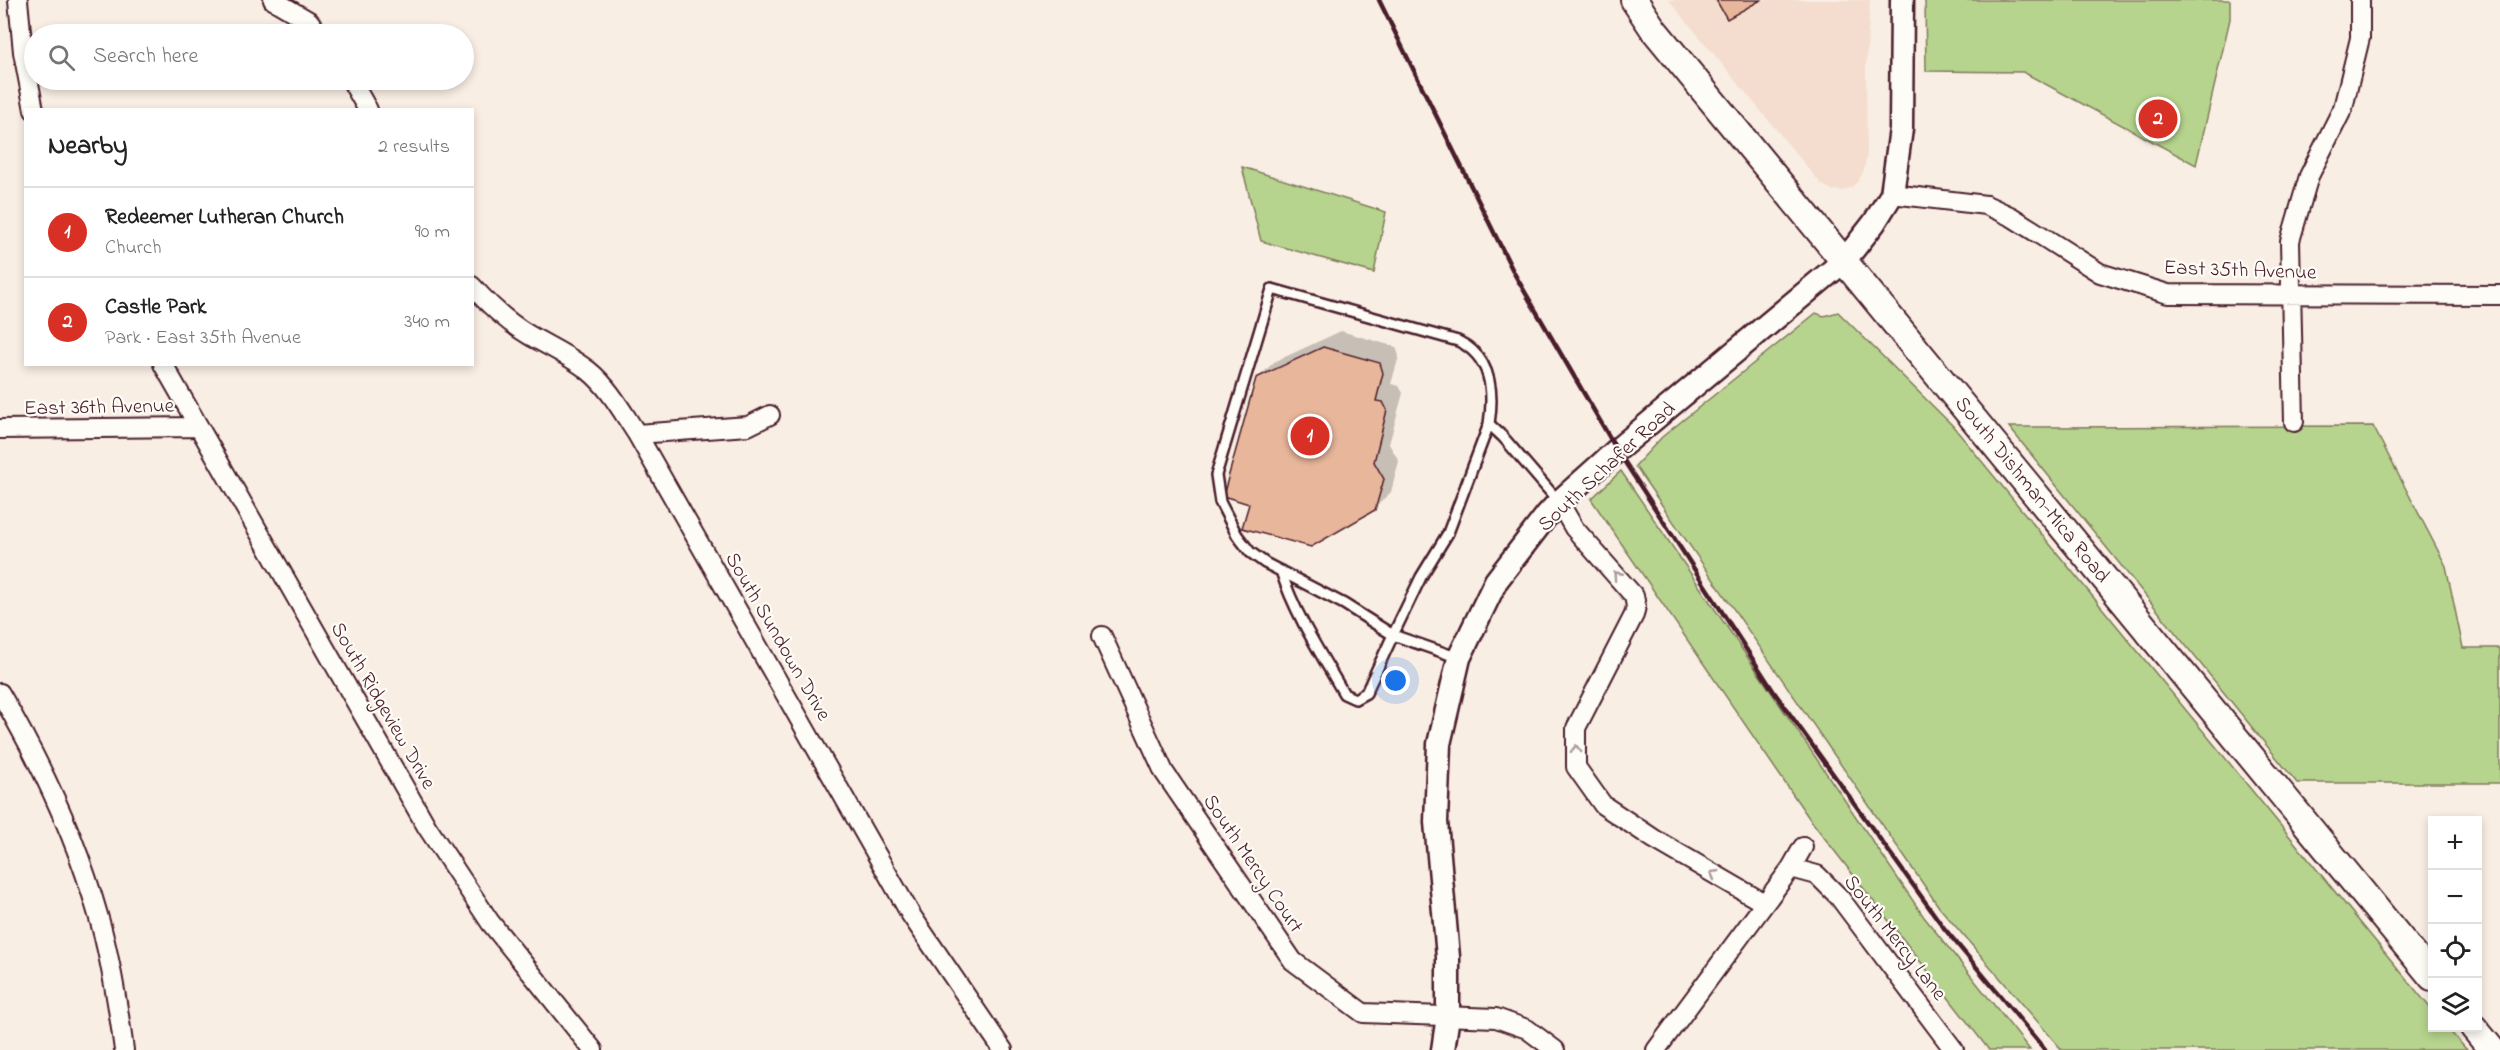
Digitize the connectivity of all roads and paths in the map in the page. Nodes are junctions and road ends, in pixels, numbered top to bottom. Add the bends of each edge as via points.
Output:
1 (18, 0) edge
2 (273, 0) edge
3 (1634, 0) edge
4 (1902, 0) edge
5 (2360, 0) edge
6 (311, 24) edge
7 (24, 62) edge
8 (30, 90) edge
9 (357, 90) edge
10 (34, 108) edge
11 (367, 108) edge
12 (1892, 194) junction
13 (1845, 260) junction
14 (474, 288) edge
15 (2292, 294) junction
16 (2500, 295) edge
17 (165, 366) edge
18 (770, 415) dead end
19 (2294, 422) dead end
20 (1489, 424) junction
21 (199, 427) junction
22 (0, 429) edge
23 (637, 434) junction
24 (1559, 502) junction
25 (1281, 571) junction
26 (1393, 635) junction
27 (1102, 636) dead end
28 (1459, 658) junction
29 (0, 693) edge
30 (1803, 847) dead end
31 (1791, 868) junction
32 (1764, 903) junction
33 (2428, 971) edge
34 (1448, 1016) junction
35 (2477, 1032) edge
36 (124, 1050) edge
37 (593, 1050) edge
38 (1003, 1050) edge
39 (1443, 1050) edge
40 (1555, 1050) edge
41 (1656, 1050) edge
42 (1954, 1050) edge
43 (2492, 1050) edge

1 - 7 street
2 - 6 street
3 - 13 main road, South Dishman-Mica Road via 1654,30
4 - 12 street via 1901,129
5 - 15 street via 2360,38 2343,108 2309,176 2290,241
8 - 10 street
9 - 11 street
12 - 13 street, South Schafer Road
12 - 15 street, East 35th Avenue via 1986,205 2012,217 2100,273 2168,294
13 - 24 street, South Schafer Road
13 - 33 main road, South Dishman-Mica Road
14 - 23 street, South Sundown Drive via 494,310 591,373
15 - 16 street, East 35th Avenue
15 - 19 street
17 - 21 street, South Ridgeview Drive
18 - 23 street via 748,426
20 - 24 lane
20 - 25 lane via 1491,380 1470,346 1272,289 1216,476 1220,502 1237,535 1250,552
20 - 26 lane via 1448,533
21 - 22 street, East 36th Avenue
21 - 37 street, South Ridgeview Drive via 428,827 490,922
23 - 38 street, South Sundown Drive via 911,915
24 - 28 street, South Schafer Road via 1496,581
32 -> 24 street via 1603,805 1576,767 1576,728 1636,606 1626,585 1574,528
25 - 26 lane
25 - 26 lane via 1304,623 1344,694 1355,699 1366,693
26 - 28 lane
27 - 34 street, South Mercy Court via 1164,772 1293,961 1363,1013
28 - 34 street, South Schafer Road via 1439,744 1436,822 1448,957
29 - 36 street via 29,743 68,827 98,915 116,990
30 - 31 street
31 - 32 street
31 - 42 street, South Mercy Lane via 1817,875 1839,897
32 - 41 street
34 - 39 street, South Schafer Road
34 - 40 street, South Mercy Court via 1496,1018 1527,1029
35 - 43 main road

